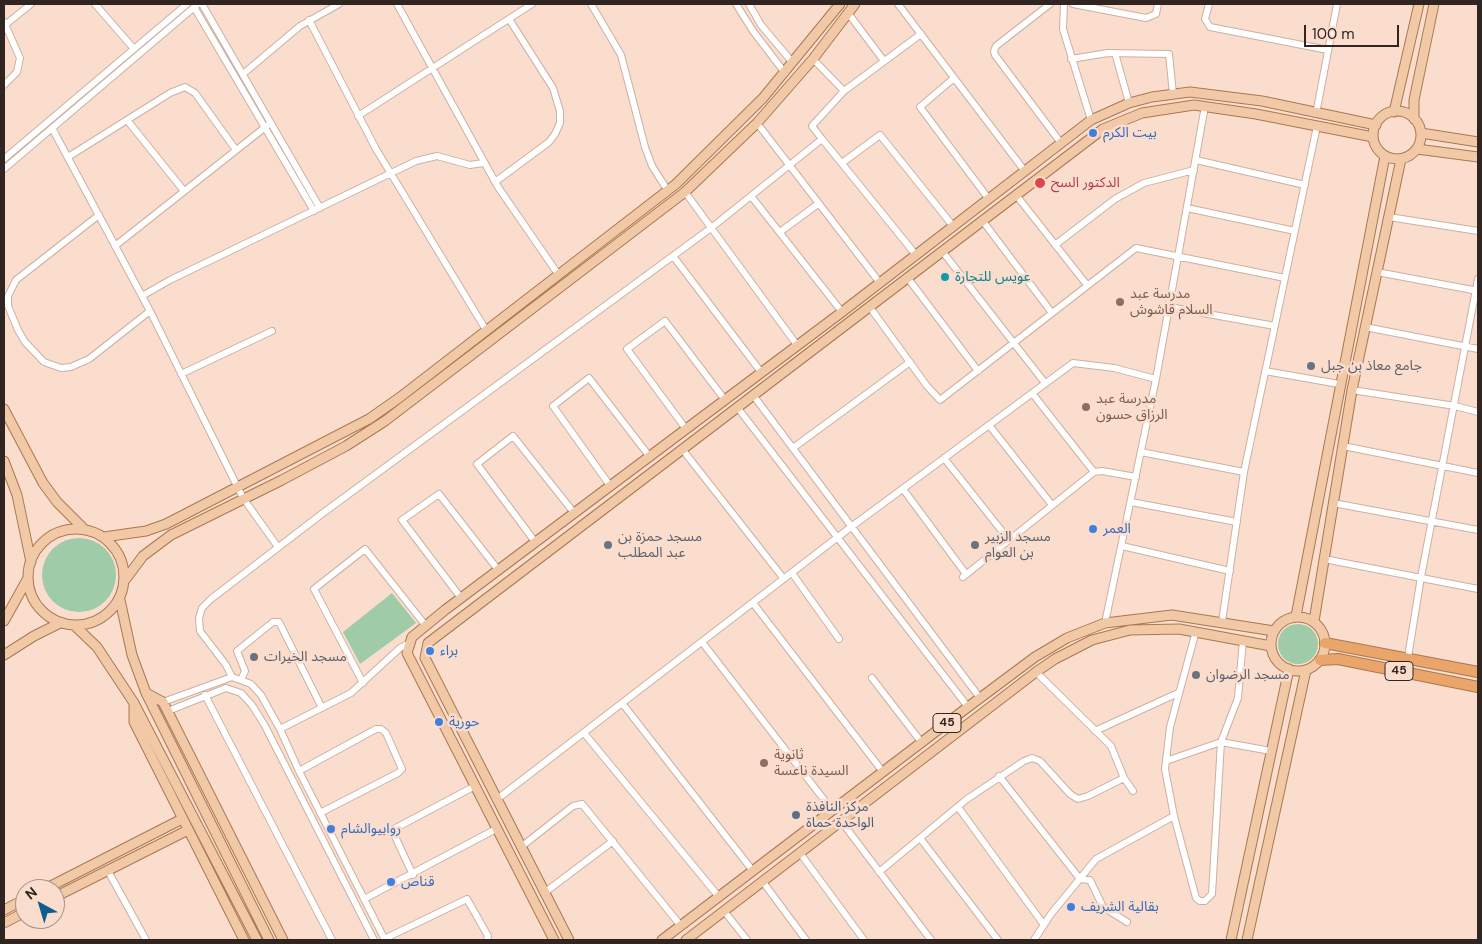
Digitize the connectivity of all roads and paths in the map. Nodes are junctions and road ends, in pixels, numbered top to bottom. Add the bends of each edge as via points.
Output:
1 (30, 4) edge
2 (95, 4) edge
3 (187, 4) edge
4 (202, 4) edge
5 (339, 4) edge
6 (397, 4) edge
7 (532, 4) edge
8 (591, 4) edge
9 (736, 4) edge
10 (749, 4) edge
11 (840, 4) edge
12 (855, 4) edge
13 (898, 4) edge
14 (1050, 4) edge
15 (1064, 4) edge
16 (1073, 4) edge
17 (1158, 4) edge
18 (1209, 4) edge
19 (1337, 4) edge
20 (1419, 4) edge
21 (1434, 4) edge
22 (196, 6) edge
23 (848, 13) junction
24 (509, 19) junction
25 (309, 20) junction
26 (4, 24) edge
27 (920, 34) junction
28 (134, 49) junction
29 (1328, 50) junction
30 (1115, 53) junction
31 (813, 59) junction
32 (1071, 59) junction
33 (884, 61) junction
34 (793, 63) junction
35 (432, 70) junction
36 (785, 73) junction
37 (243, 74) junction
38 (954, 78) junction
39 (4, 85) edge
40 (844, 91) junction
41 (1173, 94) junction
42 (1129, 103) junction
43 (1205, 106) junction
44 (1394, 112) junction
45 (1316, 114) junction
46 (358, 116) junction
47 (1414, 119) junction
48 (127, 120) junction
49 (1091, 120) junction
50 (271, 122) junction
51 (757, 123) junction
52 (1376, 125) junction
53 (1317, 126) junction
54 (52, 128) junction
55 (264, 128) junction
56 (1421, 133) junction
57 (1373, 137) junction
58 (822, 139) junction
59 (1478, 142) edge
60 (1060, 143) junction
61 (1417, 149) junction
62 (236, 150) junction
63 (1385, 156) junction
64 (68, 157) junction
65 (1478, 157) edge
66 (4, 159) edge
67 (1402, 159) junction
68 (1196, 160) junction
69 (483, 163) junction
70 (842, 163) junction
71 (789, 165) junction
72 (4, 168) edge
73 (1024, 170) junction
74 (1194, 170) junction
75 (390, 173) junction
76 (495, 182) junction
77 (1305, 185) junction
78 (668, 191) junction
79 (184, 192) junction
80 (684, 192) junction
81 (1016, 195) junction
82 (751, 196) junction
83 (988, 198) junction
84 (818, 204) junction
85 (1187, 208) junction
86 (317, 210) junction
87 (98, 215) junction
88 (1389, 217) junction
89 (982, 220) junction
90 (953, 226) junction
91 (711, 228) junction
92 (1295, 231) junction
93 (1478, 231) edge
94 (780, 232) junction
95 (1056, 245) junction
96 (115, 246) junction
97 (942, 251) junction
98 (916, 254) junction
99 (673, 256) junction
100 (1178, 257) junction
101 (1377, 272) junction
102 (558, 274) junction
103 (906, 278) junction
104 (1285, 278) junction
105 (1478, 279) edge
106 (880, 283) junction
107 (1087, 286) junction
108 (1477, 291) edge
109 (142, 296) junction
110 (869, 306) junction
111 (1169, 307) junction
112 (150, 311) junction
113 (842, 312) junction
114 (1052, 313) junction
115 (1275, 326) junction
116 (1365, 327) junction
117 (486, 330) junction
118 (272, 331) dead end
119 (1014, 341) junction
120 (798, 345) junction
121 (1466, 347) junction
122 (1478, 349) edge
123 (910, 362) junction
124 (978, 371) junction
125 (1265, 371) junction
126 (761, 372) junction
127 (182, 374) junction
128 (1156, 379) junction
129 (1045, 383) junction
130 (1339, 384) junction
131 (1352, 390) junction
132 (1032, 393) junction
133 (753, 395) junction
134 (725, 400) junction
135 (1455, 406) junction
136 (737, 407) junction
137 (4, 409) edge
138 (1478, 412) edge
139 (989, 425) junction
140 (686, 429) junction
141 (1343, 446) junction
142 (792, 448) junction
143 (682, 449) junction
144 (1141, 452) junction
145 (650, 457) junction
146 (944, 458) junction
147 (4, 461) edge
148 (1443, 466) junction
149 (1094, 472) junction
150 (1244, 472) junction
151 (1478, 473) edge
152 (1136, 478) junction
153 (237, 487) junction
154 (611, 487) junction
155 (903, 489) junction
156 (243, 498) junction
157 (1131, 502) junction
158 (1333, 503) junction
159 (1052, 505) junction
160 (575, 514) junction
161 (1432, 521) junction
162 (1237, 522) junction
163 (851, 527) junction
164 (85, 530) junction
165 (1478, 530) edge
166 (104, 538) junction
167 (838, 538) junction
168 (1009, 540) junction
169 (536, 543) junction
170 (1122, 546) junction
171 (278, 548) junction
172 (1324, 559) junction
173 (31, 562) junction
174 (499, 570) junction
175 (1230, 571) junction
176 (792, 573) junction
177 (1420, 577) junction
178 (28, 578) junction
179 (784, 579) junction
180 (125, 580) junction
181 (1478, 588) edge
182 (461, 598) junction
183 (120, 600) junction
184 (753, 603) junction
185 (1296, 616) junction
186 (4, 621) edge
187 (1314, 621) junction
188 (1222, 622) junction
189 (60, 623) junction
190 (1106, 623) junction
191 (75, 626) junction
192 (426, 626) junction
193 (1196, 631) junction
194 (1274, 631) junction
195 (840, 639) dead end
196 (1243, 640) junction
197 (702, 642) junction
198 (1326, 643) junction
199 (408, 644) junction
200 (1271, 646) junction
201 (4, 655) edge
202 (1408, 657) junction
203 (1320, 660) junction
204 (1289, 669) junction
205 (1306, 670) junction
206 (1036, 672) junction
207 (1478, 672) edge
208 (232, 677) junction
209 (872, 678) dead end
210 (241, 680) junction
211 (363, 683) junction
212 (1478, 687) edge
213 (146, 692) junction
214 (1178, 693) junction
215 (206, 695) junction
216 (984, 695) junction
217 (163, 702) junction
218 (134, 703) junction
219 (996, 703) junction
220 (622, 704) junction
221 (968, 707) junction
222 (322, 708) junction
223 (168, 712) junction
224 (958, 716) junction
225 (966, 726) junction
226 (280, 729) junction
227 (1095, 731) junction
228 (584, 733) junction
229 (1222, 742) junction
230 (922, 743) junction
231 (1272, 751) junction
232 (1166, 761) junction
233 (299, 771) junction
234 (883, 772) junction
235 (998, 776) junction
236 (1124, 778) junction
237 (474, 786) junction
238 (1133, 791) dead end
239 (496, 800) junction
240 (958, 807) junction
241 (832, 810) junction
242 (320, 813) junction
243 (1174, 816) junction
244 (182, 818) junction
245 (841, 821) junction
246 (496, 829) junction
247 (188, 830) junction
248 (920, 838) junction
249 (613, 841) junction
250 (521, 847) junction
251 (800, 853) junction
252 (108, 871) junction
253 (752, 871) junction
254 (879, 872) junction
255 (413, 875) junction
256 (64, 879) edge
257 (1080, 879) junction
258 (762, 882) junction
259 (736, 884) junction
260 (65, 892) edge
261 (544, 892) junction
262 (747, 894) junction
263 (719, 897) junction
264 (364, 899) junction
265 (724, 912) junction
266 (1127, 922) dead end
267 (1044, 925) junction
268 (681, 926) junction
269 (384, 939) edge
270 (146, 940) edge
271 (244, 940) edge
272 (257, 940) edge
273 (269, 940) edge
274 (284, 940) edge
275 (332, 940) edge
276 (374, 940) edge
277 (487, 940) edge
278 (554, 940) edge
279 (569, 940) edge
280 (662, 940) edge
281 (688, 940) edge
282 (746, 940) edge
283 (806, 940) edge
284 (864, 940) edge
285 (931, 940) edge
286 (998, 940) edge
287 (1034, 940) edge
288 (1231, 940) edge
289 (1247, 940) edge

1 - 26 street
2 - 28 street
3 - 28 street
4 - 37 street
5 - 25 street
6 - 35 street
7 - 24 street
8 - 78 street via 621,55 645,147 652,166
9 - 36 street via 752,31
10 - 34 street via 761,25
11 - 34 main road
12 - 23 main road
13 - 27 street
14 - 60 street via 996,46 994,51
15 - 32 street via 1063,29
16 - 17 street via 1146,18 1156,14
18 - 29 street via 1205,19 1210,27
19 - 29 street
20 - 44 main road
21 - 47 main road via 1414,100
22 - 54 street
22 - 55 street
23 - 31 main road
23 - 33 street
24 - 35 street
24 - 76 street via 553,88 560,110 560,123 549,142
25 - 37 street
25 - 46 street
26 - 39 street via 20,63 17,72
27 - 33 street
27 - 38 street
28 - 66 street
29 - 45 street
30 - 32 street
30 - 41 street via 1169,54
30 - 42 street
31 - 40 street
31 - 51 main road
32 - 49 street
33 - 40 street
34 - 36 main road
35 - 46 street
35 - 69 street
36 - 78 main road
37 - 50 street
38 - 73 street
38 - 83 street via 920,107
40 - 58 street via 812,126
41 - 42 main road
41 - 45 main road via 1190,92 1253,100
42 - 49 main road
43 - 53 main road
43 - 68 street
43 - 81 main road via 1142,113 1103,129
44 - 47 main road via 1404,112
44 - 52 main road via 1384,116
45 - 52 main road
46 - 75 street
47 - 56 main road
48 - 62 street via 185,87 200,99
48 - 64 street
48 - 79 street
49 - 60 main road
50 - 55 street
50 - 86 street
51 - 71 street
51 - 80 main road
52 - 57 main road
53 - 57 main road
53 - 77 street
54 - 64 street
54 - 72 street
55 - 62 street
55 - 86 street
56 - 59 main road
56 - 61 main road
57 - 63 main road
58 - 70 street
58 - 71 street
60 - 73 main road
61 - 65 main road
61 - 67 main road
62 - 79 street
63 - 67 main road
63 - 130 main road
64 - 87 street
67 - 88 main road
68 - 74 street
68 - 77 street
69 - 75 street via 470,165 444,157 430,157
69 - 76 street
70 - 90 street via 880,135
70 - 98 street
71 - 82 street
71 - 84 street
73 - 83 main road
74 - 85 street
74 - 95 street via 1144,183
75 - 86 street
75 - 117 street
76 - 102 street
77 - 92 street
78 - 102 main road
79 - 96 street
80 - 91 street
80 - 156 main road via 385,421 322,459
81 - 89 main road
81 - 95 street
82 - 91 street
82 - 94 street
83 - 90 main road
84 - 94 street
84 - 106 street
85 - 92 street
85 - 100 street
86 - 109 street
87 - 96 street
87 - 112 street via 16,280 8,296 8,306 18,330 44,362 61,368 71,367 89,359
88 - 93 street
88 - 101 main road
89 - 97 main road
89 - 114 street
90 - 98 main road
91 - 99 street
91 - 120 street
92 - 104 street
94 - 113 street
95 - 107 street
96 - 109 street
97 - 103 main road
97 - 119 street
98 - 106 main road
99 - 126 street
99 - 171 street
100 - 104 street
100 - 107 street via 1136,248
100 - 111 street
101 - 108 street
101 - 116 main road
102 - 117 main road
103 - 110 main road
103 - 124 street
104 - 115 street
105 - 108 street
106 - 113 main road
107 - 114 street
108 - 121 street
109 - 112 street
110 - 123 street
110 - 133 main road
111 - 115 street
111 - 128 street
112 - 127 street
113 - 120 main road
114 - 119 street
115 - 125 street
116 - 121 street
116 - 131 main road
117 - 153 main road via 369,419
118 - 127 street
119 - 124 street
119 - 129 street
120 - 126 main road
121 - 122 street
121 - 135 street
123 - 124 street via 940,400
123 - 142 street
125 - 130 street
125 - 150 street
126 - 134 main road
127 - 153 street
128 - 129 street via 1114,368 1073,363
128 - 144 street
129 - 132 street
130 - 185 main road
131 - 135 street
131 - 141 main road
132 - 139 street
132 - 149 street
133 - 136 main road
133 - 142 street
134 - 140 main road
134 - 140 street via 665,321 627,348
135 - 138 street
135 - 148 street
136 - 143 main road
136 - 167 street
137 - 164 main road via 43,483 56,502
139 - 146 street
139 - 159 street
140 - 145 main road
141 - 148 street
141 - 158 main road
142 - 163 street
143 - 179 street
143 - 239 main road via 428,643 425,658
144 - 150 street
144 - 152 street
145 - 154 main road
145 - 154 street via 589,378 553,406
146 - 155 street
146 - 168 street
147 - 173 main road via 17,495
148 - 151 street
148 - 161 street
149 - 152 street
149 - 159 street
150 - 162 street
152 - 157 street
153 - 156 street
153 - 166 main road via 166,524
154 - 160 main road
155 - 163 street
155 - 168 street via 965,576
156 - 171 street
156 - 180 main road via 171,535 143,556
157 - 162 street
157 - 170 street
158 - 161 street
158 - 172 main road
159 - 168 street
160 - 169 main road
160 - 169 street via 513,436 477,464
161 - 165 street
161 - 177 street
162 - 175 street
163 - 167 street
163 - 216 street
164 - 166 main road
164 - 173 main road via 65,530 53,535 40,546
166 - 180 main road via 117,551
167 - 176 street
167 - 221 street
169 - 174 main road
170 - 175 street
170 - 190 street
171 - 208 street via 202,608 200,631
172 - 177 street
172 - 187 main road
173 - 178 main road
174 - 182 main road
174 - 182 street via 439,494 402,520
175 - 188 street
176 - 179 street
176 - 195 street
177 - 181 street
177 - 202 street
178 - 186 main road
178 - 189 main road via 37,606 49,618
179 - 184 street
180 - 183 main road
182 - 192 main road
183 - 191 main road via 105,616 89,624
183 - 213 main road via 132,655
184 - 197 street
184 - 234 street
185 - 187 main road
185 - 194 main road via 1282,622
187 - 198 main road via 1324,633
188 - 190 main road, 45 via 1172,615
188 - 194 main road, 45
189 - 191 main road
189 - 201 main road
190 - 216 main road, 45 via 1067,638
191 - 218 main road via 97,648
192 - 199 main road
192 - 211 street via 364,549 314,589
193 - 196 main road, 45
193 - 206 main road, 45 via 1130,630 1092,640
193 - 214 street
194 - 200 main road
196 - 200 main road, 45
196 - 229 street via 1238,698
197 - 220 street
197 - 241 street
198 - 202 highway, 45
198 - 203 main road
199 - 211 street
199 - 237 main road via 407,653
200 - 204 main road via 1275,658
202 - 207 highway, 45
203 - 205 main road
203 - 212 highway, 45 via 1338,659
204 - 205 main road
204 - 231 main road
205 - 289 main road
206 - 219 main road, 45
206 - 227 street
208 - 210 street
208 - 217 street
209 - 230 street
210 - 222 street via 246,671 237,651 273,622 279,622
210 - 226 street via 251,684 262,695
211 - 222 street
213 - 217 main road
213 - 273 main road
214 - 227 street
214 - 232 street
215 - 223 street
215 - 275 street
215 - 276 street via 226,688 241,694 252,705
216 - 219 main road
216 - 221 main road, 45
217 - 223 main road
218 - 244 main road via 134,722
218 - 272 main road
219 - 225 main road, 45
220 - 228 street
220 - 253 street
221 - 224 main road, 45
222 - 226 street
223 - 274 main road
224 - 225 main road
224 - 230 main road, 45
225 - 245 main road, 45
226 - 233 street
227 - 236 street via 1110,746
228 - 239 street
228 - 263 street
229 - 231 street
229 - 232 street
229 - 243 street via 1212,894 1205,901 1196,898
230 - 234 main road, 45
231 - 288 main road
232 - 243 street via 1166,781
233 - 242 street
233 - 242 street via 376,729 386,733 402,765 398,773
234 - 241 main road, 45
235 - 236 street via 1032,758 1040,761 1078,799
235 - 240 street
235 - 257 street
236 - 238 street
237 - 246 main road
237 - 255 street via 392,830
239 - 250 main road
240 - 248 street
240 - 267 street
241 - 253 main road, 45
242 - 264 street
243 - 257 street via 1096,859
244 - 247 main road
244 - 256 main road
245 - 251 main road, 45
245 - 254 street
246 - 255 street
246 - 278 main road
247 - 252 main road
247 - 271 main road
248 - 254 street
248 - 286 street
249 - 250 street via 582,804 573,806
249 - 261 street
249 - 268 street
250 - 261 main road
251 - 258 main road, 45
251 - 284 street
252 - 260 main road
252 - 270 street
253 - 259 main road, 45
254 - 285 street
255 - 264 street
257 - 266 street via 1090,880 1103,907
257 - 267 street
258 - 262 main road, 45
258 - 283 street
259 - 262 main road
259 - 263 main road, 45
261 - 279 main road
262 - 265 main road, 45
263 - 268 main road, 45
264 - 269 street
265 - 281 main road, 45
265 - 282 street
267 - 287 street
268 - 280 main road, 45
269 - 277 street via 467,898 488,936

